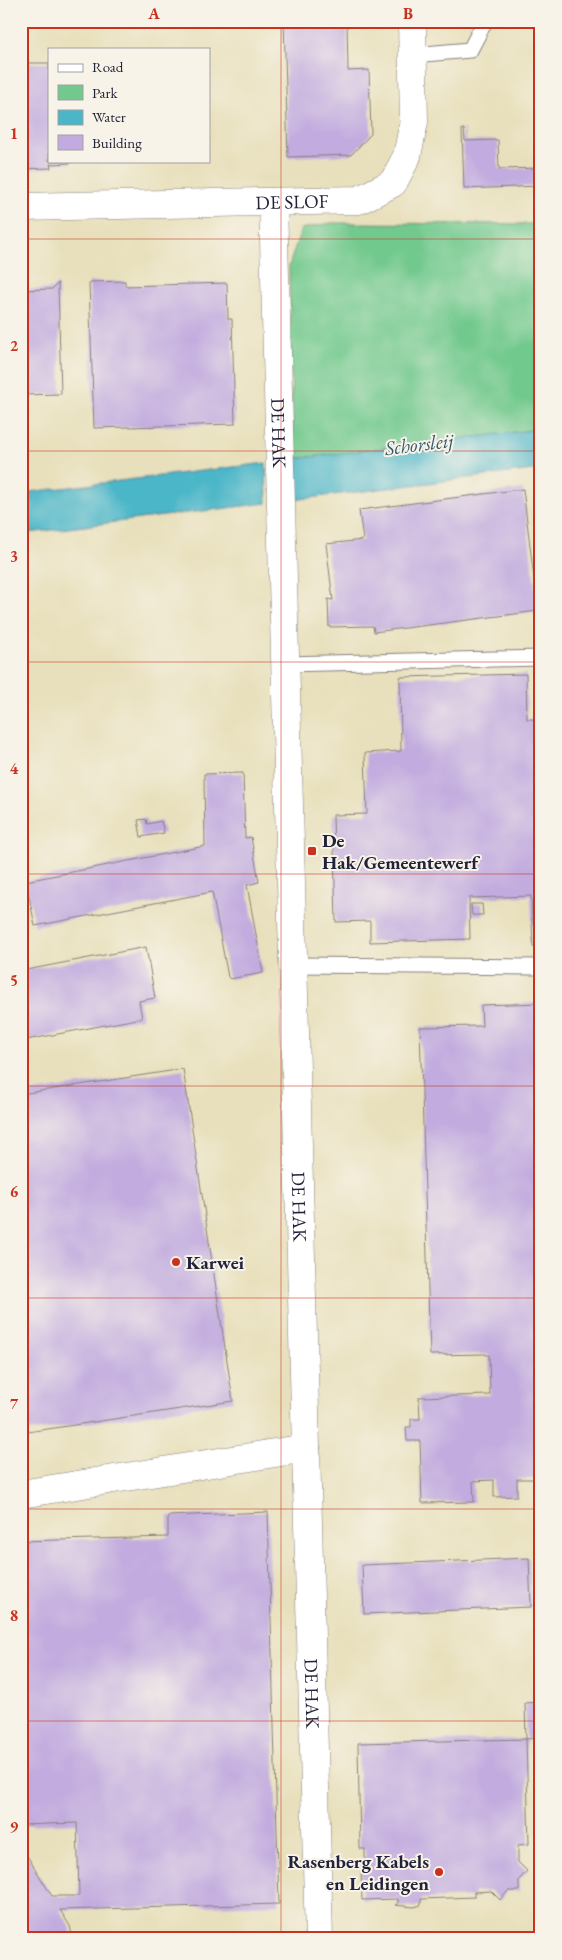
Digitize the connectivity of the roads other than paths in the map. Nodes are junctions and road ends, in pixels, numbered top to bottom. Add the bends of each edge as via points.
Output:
1 (412, 21) edge
2 (485, 21) edge
3 (413, 55) junction
4 (273, 202) junction
5 (21, 207) edge
6 (541, 658) edge
7 (285, 664) junction
8 (293, 965) junction
9 (541, 967) edge
10 (306, 1448) junction
11 (21, 1494) edge
12 (319, 1939) edge

1 - 3 street, DE SLOF
2 - 3 lane via 470,50
3 - 4 street, DE SLOF via 414,122 407,156 393,183 359,200
4 - 5 street, DE SLOF
4 - 7 street, DE HAK
6 - 7 lane
7 - 8 street, DE HAK
8 - 9 lane
8 - 10 street, DE HAK
10 - 11 street
10 - 12 street, DE HAK

